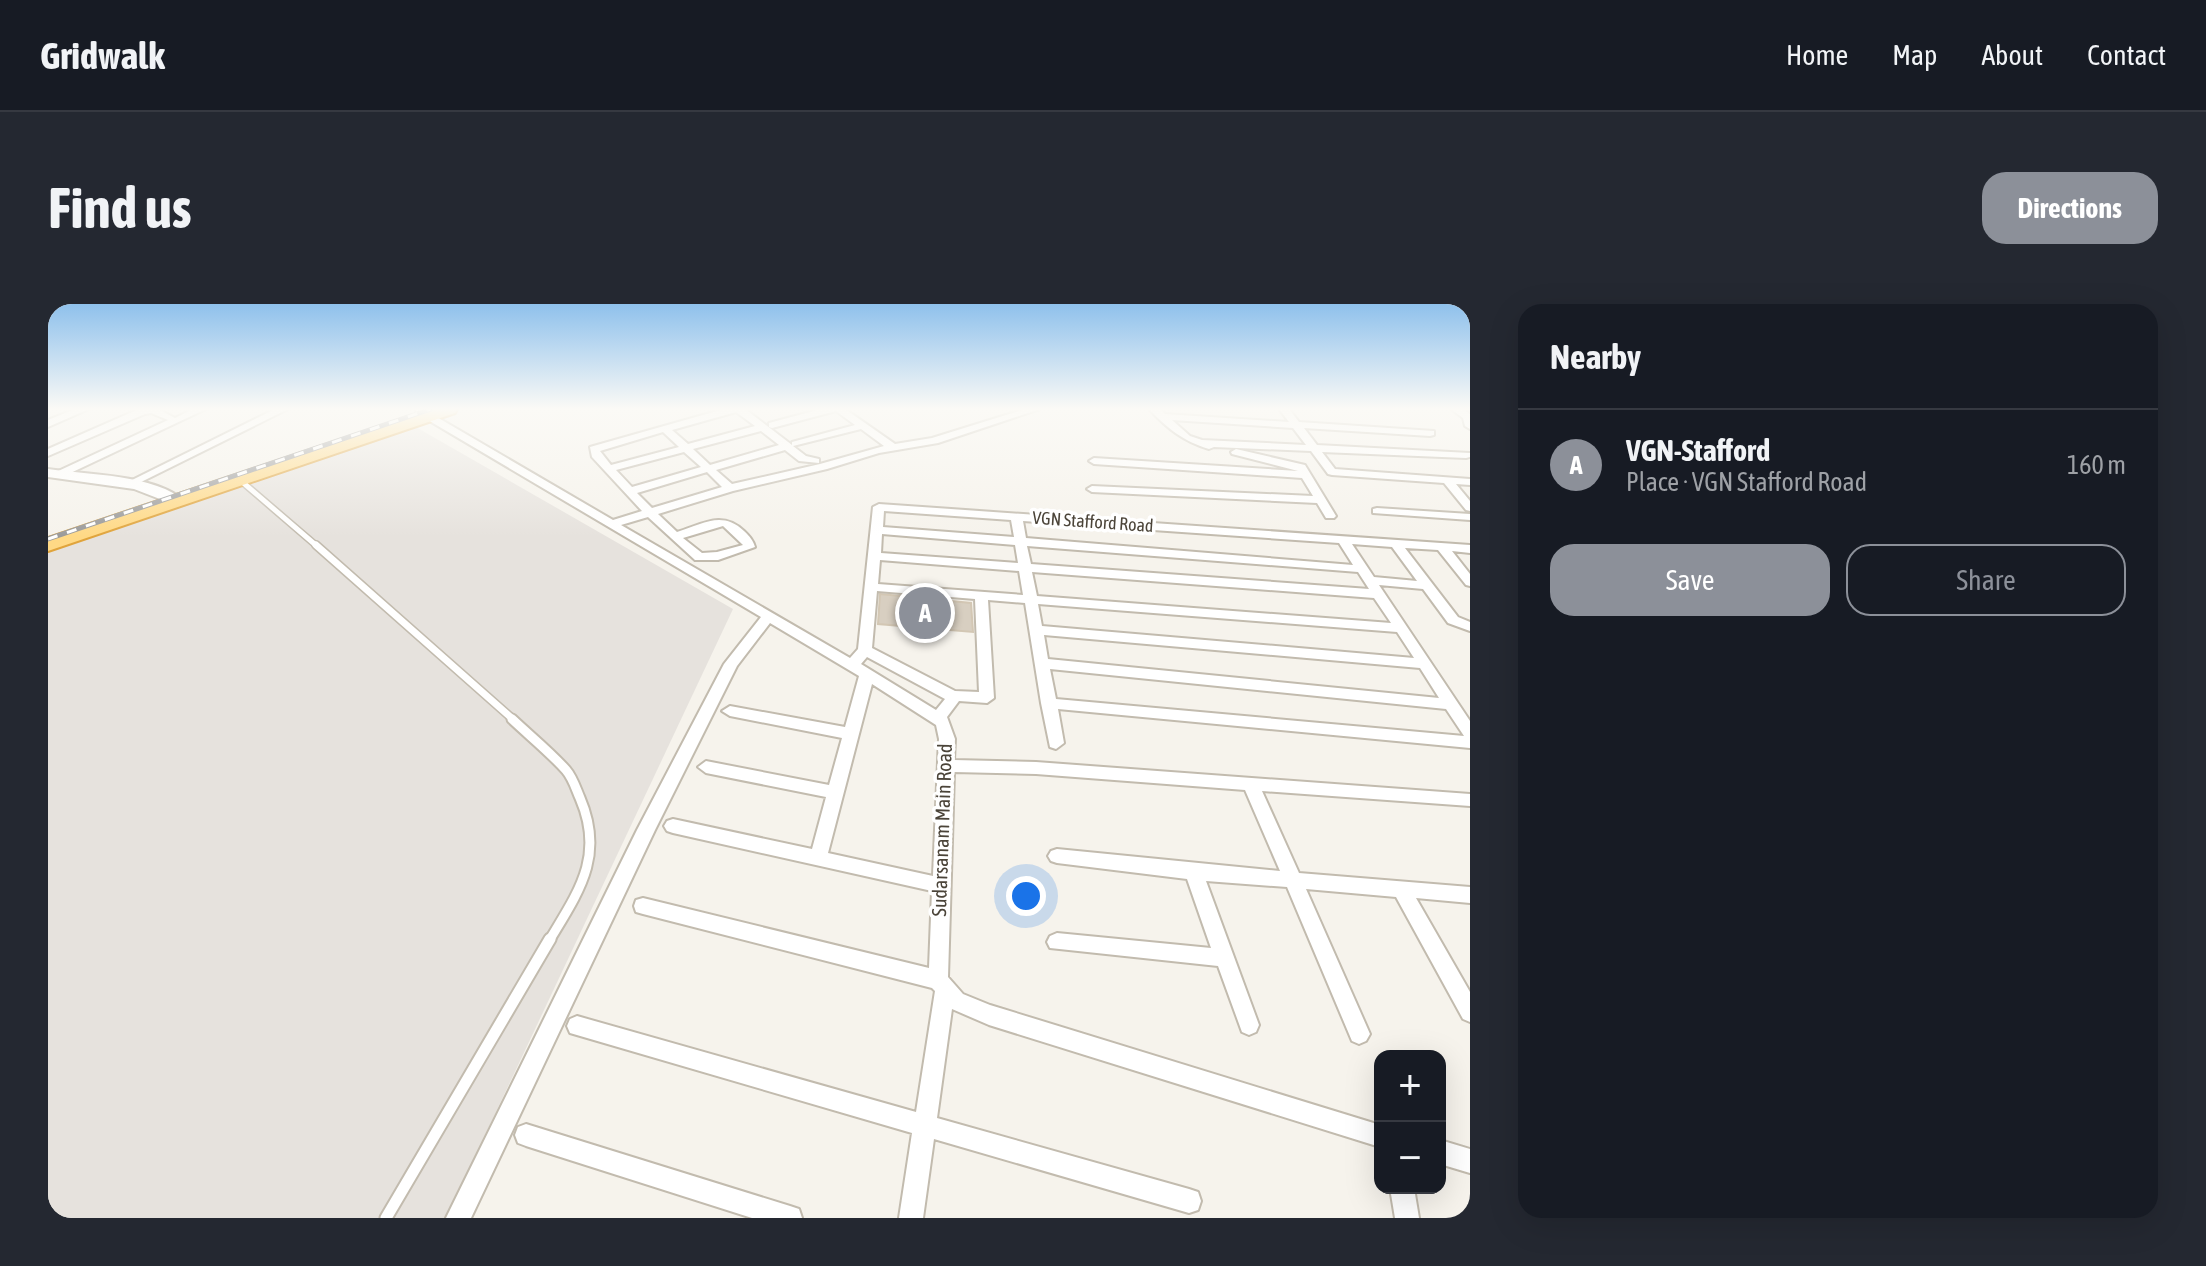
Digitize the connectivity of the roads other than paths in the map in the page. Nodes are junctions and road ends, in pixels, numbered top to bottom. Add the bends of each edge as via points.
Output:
1 (95, 452) edge
2 (100, 452) edge
3 (195, 452) edge
4 (305, 452) edge
5 (317, 452) edge
6 (490, 452) edge
7 (593, 452) edge
8 (673, 452) edge
9 (690, 452) edge
10 (767, 452) edge
11 (797, 452) edge
12 (872, 452) edge
13 (1231, 452) edge
14 (1317, 452) edge
15 (1402, 452) edge
16 (1466, 455) dead end
17 (1094, 461) dead end
18 (819, 464) junction
19 (708, 468) junction
20 (609, 469) junction
21 (57, 470) edge
22 (1303, 471) junction
23 (1332, 472) junction
24 (240, 480) junction
25 (1447, 480) junction
26 (1470, 482) edge
27 (129, 484) junction
28 (730, 488) junction
29 (1092, 489) dead end
30 (631, 491) junction
31 (163, 499) junction
32 (1320, 500) junction
33 (1470, 508) edge
34 (1377, 511) dead end
35 (650, 512) junction
36 (1016, 516) junction
37 (1330, 516) dead end
38 (1470, 517) edge
39 (611, 524) junction
40 (877, 530) junction
41 (676, 536) junction
42 (51, 539) edge
43 (1343, 540) junction
44 (1020, 542) junction
45 (1396, 544) junction
46 (1442, 547) junction
47 (1470, 549) edge
48 (875, 556) junction
49 (1025, 567) junction
50 (1366, 575) junction
51 (1470, 582) edge
52 (1426, 585) junction
53 (871, 587) junction
54 (1378, 594) junction
55 (981, 595) junction
56 (1030, 598) junction
57 (768, 617) junction
58 (1470, 627) edge
59 (1401, 628) junction
60 (1036, 630) junction
61 (865, 650) junction
62 (1041, 663) junction
63 (1424, 664) junction
64 (860, 670) junction
65 (952, 696) junction
66 (1048, 703) junction
67 (1451, 704) junction
68 (730, 711) dead end
69 (938, 718) junction
70 (1465, 718) edge
71 (1470, 733) edge
72 (852, 734) junction
73 (1470, 742) edge
74 (1056, 743) dead end
75 (946, 766) junction
76 (706, 767) dead end
77 (1251, 784) junction
78 (836, 793) junction
79 (1470, 800) edge
80 (673, 826) dead end
81 (1057, 856) dead end
82 (818, 858) junction
83 (1194, 872) junction
84 (1292, 880) junction
85 (940, 885) junction
86 (1401, 889) junction
87 (1470, 895) edge
88 (643, 906) dead end
89 (1057, 942) dead end
90 (1226, 958) junction
91 (942, 984) junction
92 (1470, 1012) edge
93 (1249, 1025) dead end
94 (577, 1026) dead end
95 (1359, 1034) dead end
96 (925, 1126) junction
97 (1374, 1134) edge
98 (526, 1135) dead end
99 (1446, 1154) edge
100 (1470, 1161) edge
101 (1403, 1194) edge
102 (1189, 1201) dead end
103 (386, 1218) edge
104 (458, 1218) edge
105 (790, 1218) edge
106 (911, 1218) edge
107 (1407, 1218) edge

1 - 21 street
2 - 21 street
3 - 27 street
4 - 31 highway
5 - 24 highway
6 - 39 street, Sudarsanam Main Road
7 - 20 street
8 - 20 street
9 - 19 street
10 - 19 street
11 - 18 street
12 - 18 street
13 - 22 street
14 - 23 street
15 - 16 street
17 - 22 street
18 - 28 street
19 - 28 street
19 - 30 street
20 - 30 street
21 - 27 street
22 - 23 street
22 - 32 street
23 - 25 street
24 - 31 highway
24 - 103 lane via 467,676 569,773 590,821 588,864 577,894
25 - 26 street
25 - 33 street
27 - 31 street
28 - 35 street
29 - 32 street
30 - 35 street
31 - 42 highway
31 - 42 highway
32 - 37 street
34 - 38 street
35 - 39 street
35 - 41 street
36 - 40 street, VGN Stafford Road via 879,507
36 - 43 street, VGN Stafford Road
36 - 44 street
39 - 57 street, Sudarsanam Main Road
40 - 44 street
40 - 48 street
41 - 41 street via 699,557 749,547 729,523
43 - 45 street, VGN Stafford Road
43 - 50 street
44 - 49 street
44 - 50 street
45 - 46 street, VGN Stafford Road
45 - 52 street
46 - 47 street, VGN Stafford Road
46 - 51 street
48 - 49 street
48 - 53 street
49 - 54 street
49 - 56 street
50 - 52 street
50 - 54 street
52 - 58 street via 1453,620
53 - 55 street
53 - 61 street
54 - 59 street
55 - 56 street
55 - 65 street via 987,698
56 - 59 street
56 - 60 street
57 - 64 street, Sudarsanam Main Road
57 - 104 street via 731,664
59 - 63 street
60 - 62 street
60 - 63 street
61 - 64 street
61 - 65 street
62 - 66 street
62 - 67 street
63 - 67 street
64 - 69 street, Sudarsanam Main Road
64 - 72 street
65 - 69 street
66 - 73 street
66 - 74 street
67 - 70 street
68 - 72 street
69 - 75 street, Sudarsanam Main Road via 947,739
70 - 71 street
72 - 78 street
75 - 77 street
75 - 85 street, Sudarsanam Main Road
76 - 78 street
77 - 79 street
77 - 84 street
78 - 82 street
80 - 82 street
81 - 83 street
82 - 85 street
83 - 84 street
83 - 90 street
84 - 86 street
84 - 95 street
85 - 91 street, Sudarsanam Main Road
86 - 87 street
86 - 92 street
88 - 91 street
89 - 90 street
90 - 93 street
91 - 96 street, Sudarsanam Main Road
91 - 97 street via 956,1001 989,1015
94 - 96 street
96 - 102 street
96 - 106 street, Sudarsanam Main Road
98 - 105 street
99 - 100 street
101 - 107 street

